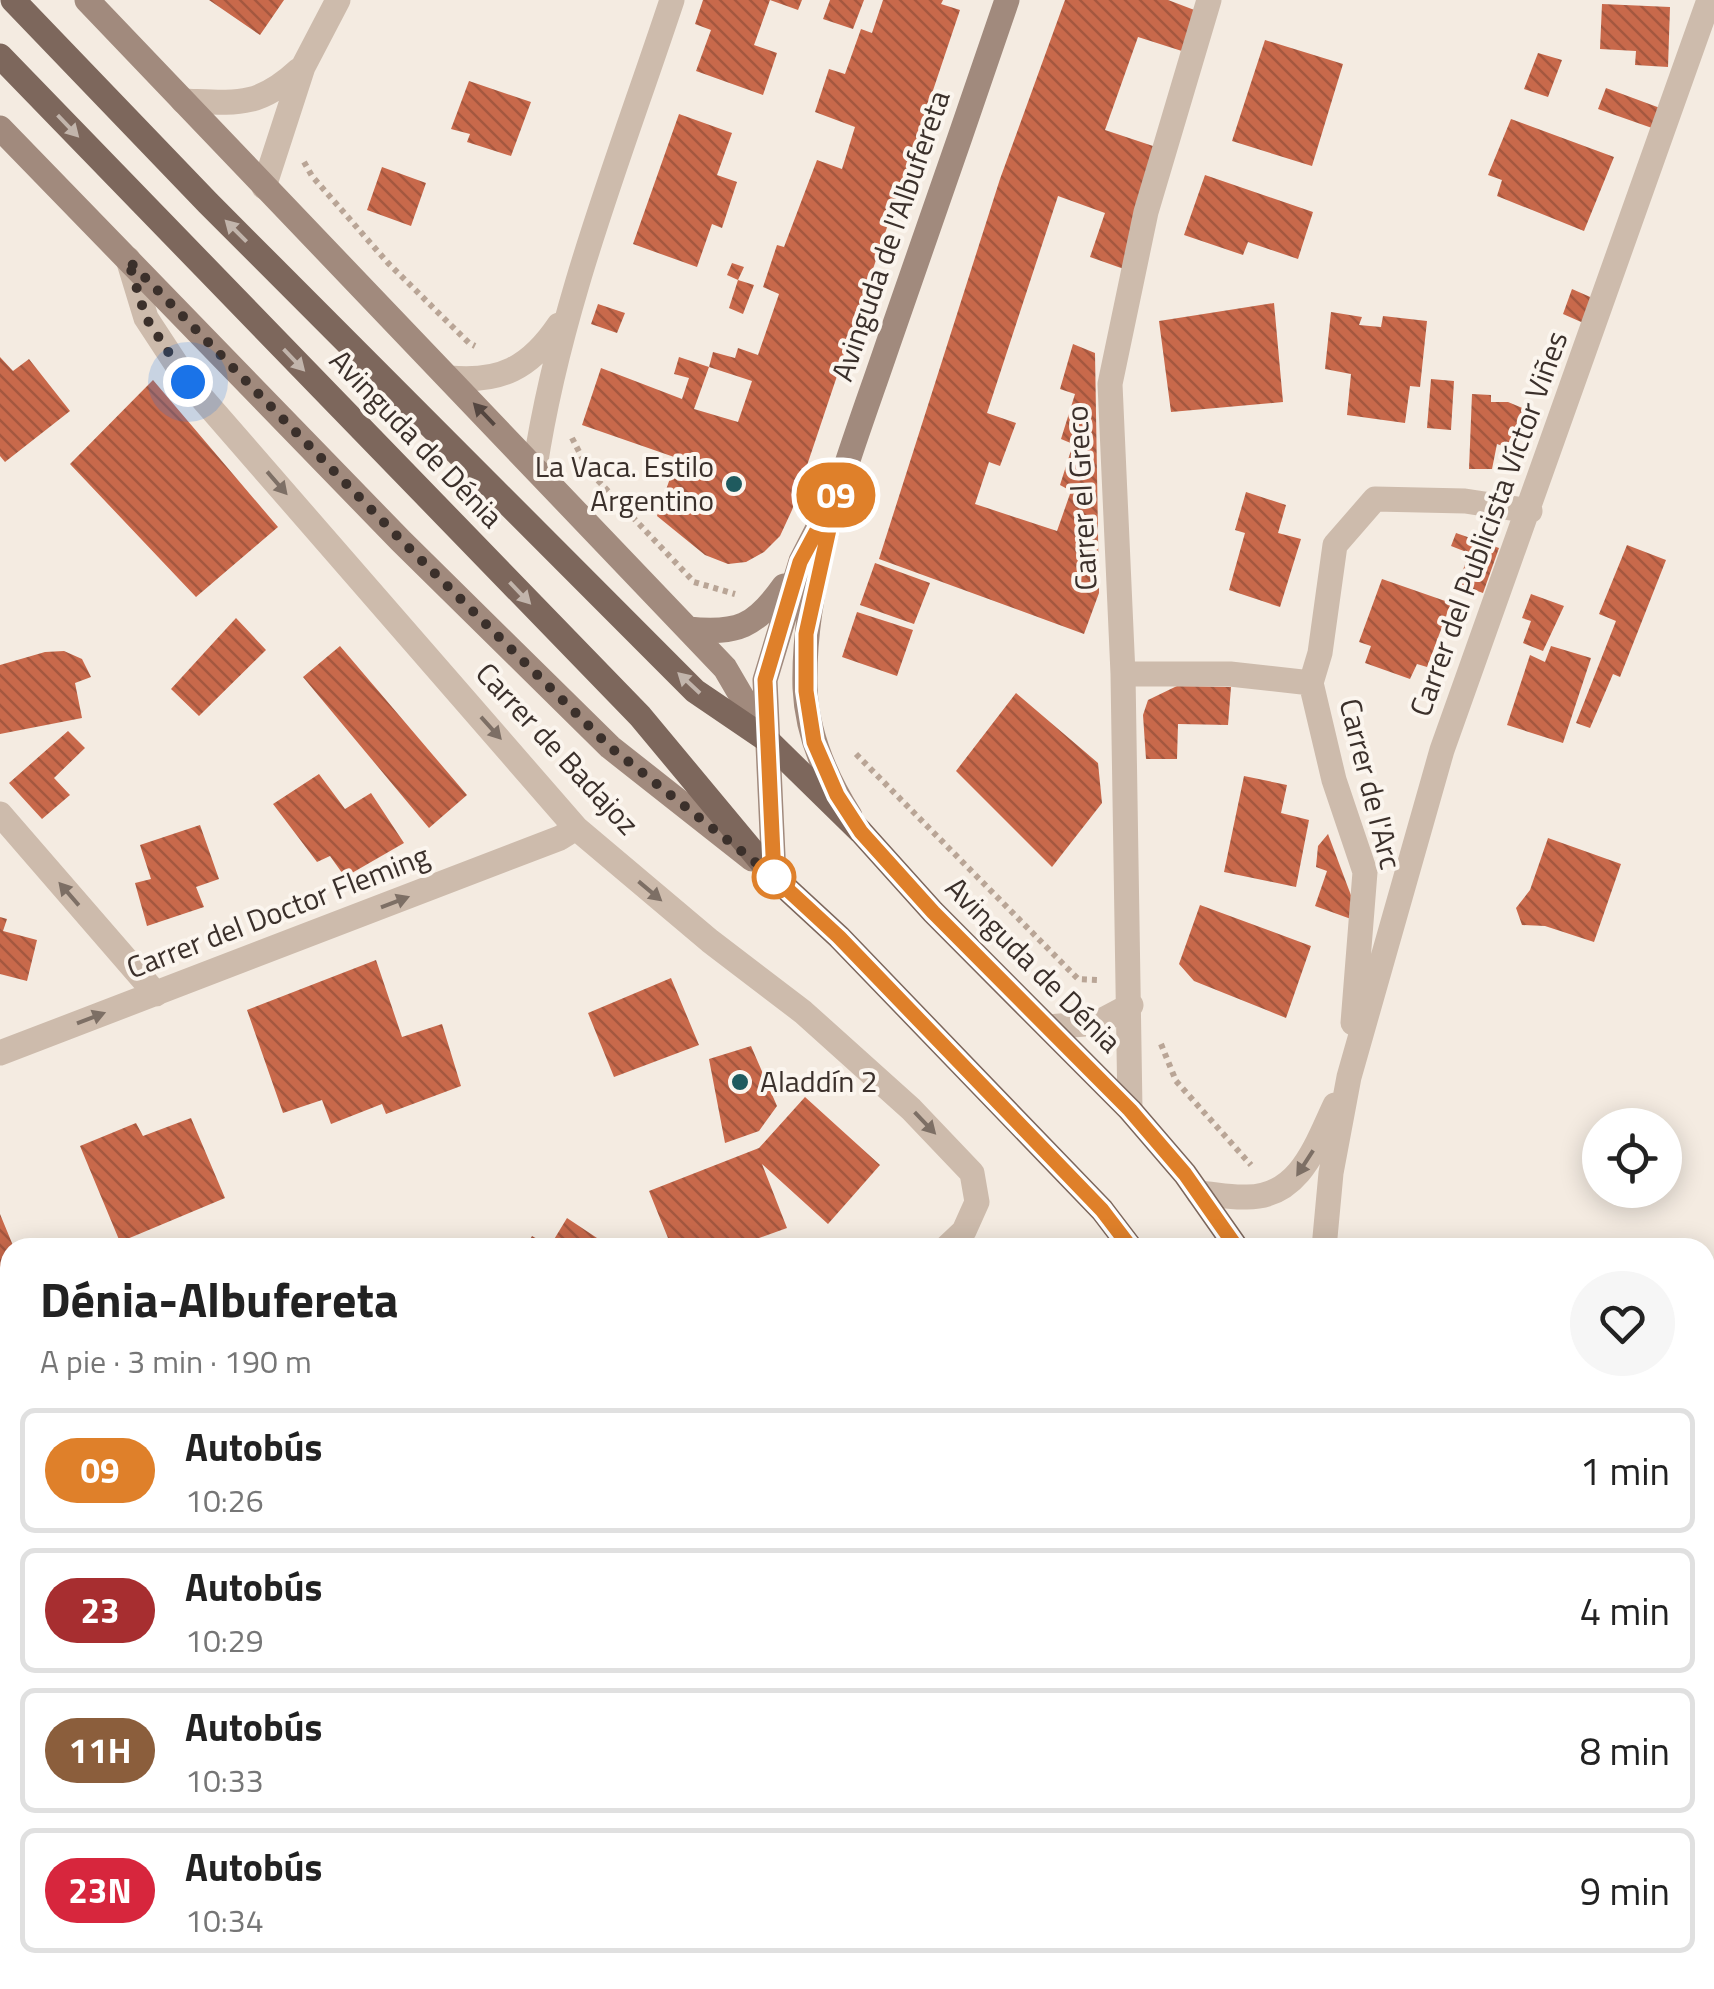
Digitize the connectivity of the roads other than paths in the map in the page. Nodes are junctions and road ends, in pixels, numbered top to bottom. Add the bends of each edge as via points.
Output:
1 (14, 0) edge
2 (87, 0) edge
3 (338, 0) edge
4 (672, 0) edge
5 (1007, 0) edge
6 (1709, 0) edge
7 (1204, 1) edge
8 (0, 56) edge
9 (303, 67) junction
10 (183, 102) junction
11 (0, 128) edge
12 (264, 187) junction
13 (128, 260) junction
14 (567, 313) junction
15 (449, 378) junction
16 (536, 468) junction
17 (837, 493) junction
18 (1530, 511) junction
19 (800, 562) junction
20 (688, 629) junction
21 (1123, 674) junction
22 (1311, 684) junction
23 (767, 740) junction
24 (0, 814) edge
25 (576, 828) junction
26 (861, 832) junction
27 (774, 877) junction
28 (156, 994) junction
29 (1131, 1005) junction
30 (1048, 1027) junction
31 (0, 1053) edge
32 (1349, 1077) junction
33 (1130, 1110) junction
34 (1198, 1192) junction
35 (956, 1238) edge
36 (1123, 1238) edge
37 (1231, 1238) edge
38 (1325, 1238) edge

23 -> 1 main road, Avinguda de Dénia via 696,691
2 - 10 main road, Avinguda de Dénia
3 - 9 street
4 - 14 street
5 - 17 main road, Avinguda de l'Albufereta
6 - 18 street, Carrer del Publicista Víctor Viñes
7 - 21 street, Carrer el Greco via 1146,212 1110,384
8 -> 27 main road, Avinguda de Dénia via 640,716
9 - 10 street via 255,101
9 - 12 street
10 - 12 main road, Avinguda de Dénia
11 - 13 main road, Avinguda de Dénia
12 - 15 main road, Avinguda de Dénia
13 -> 25 street, Carrer de Badajoz via 146,318 188,382
13 - 27 main road, Avinguda de Dénia via 610,747
14 - 15 street via 544,347 519,368 477,381
14 - 16 street
16 -> 15 main road, Avinguda de Dénia
16 - 20 main road, Avinguda de Dénia
17 - 19 main road, Avinguda de l'Albufereta
17 - 26 main road, Avinguda de l'Albufereta via 806,634 806,691 814,742
18 - 22 street, Carrer de l'Arc via 1375,499 1335,545
18 - 32 street, Carrer del Publicista Víctor Viñes via 1442,750
19 - 20 main road, Avinguda de l'Albufereta via 766,612 747,626
19 - 23 main road, Avinguda de l'Albufereta via 765,680
20 - 23 main road, Avinguda de Dénia via 725,668
21 - 22 street via 1230,674
21 - 29 street, Carrer el Greco
22 - 32 street, Carrer de l'Arc via 1365,872
23 - 26 main road, Avinguda de Dénia
23 - 27 main road, Avinguda de l'Albufereta
28 -> 24 street
28 -> 25 street, Carrer del Doctor Fleming
25 -> 35 street, Carrer de Badajoz via 803,1012 972,1172 977,1202
26 - 30 main road, Avinguda de Dénia
27 - 36 main road, Avinguda de Dénia via 894,994
31 -> 28 street, Carrer del Doctor Fleming
29 - 30 street via 1097,1023
29 - 33 street, Carrer el Greco
30 - 33 main road, Avinguda de Dénia
32 -> 34 street, Carrer del Publicista Víctor Viñes via 1302,1174 1250,1198
32 - 38 street, Carrer del Publicista Víctor Viñes
33 - 34 main road, Avinguda de Dénia
34 - 37 main road, Avinguda de Dénia

